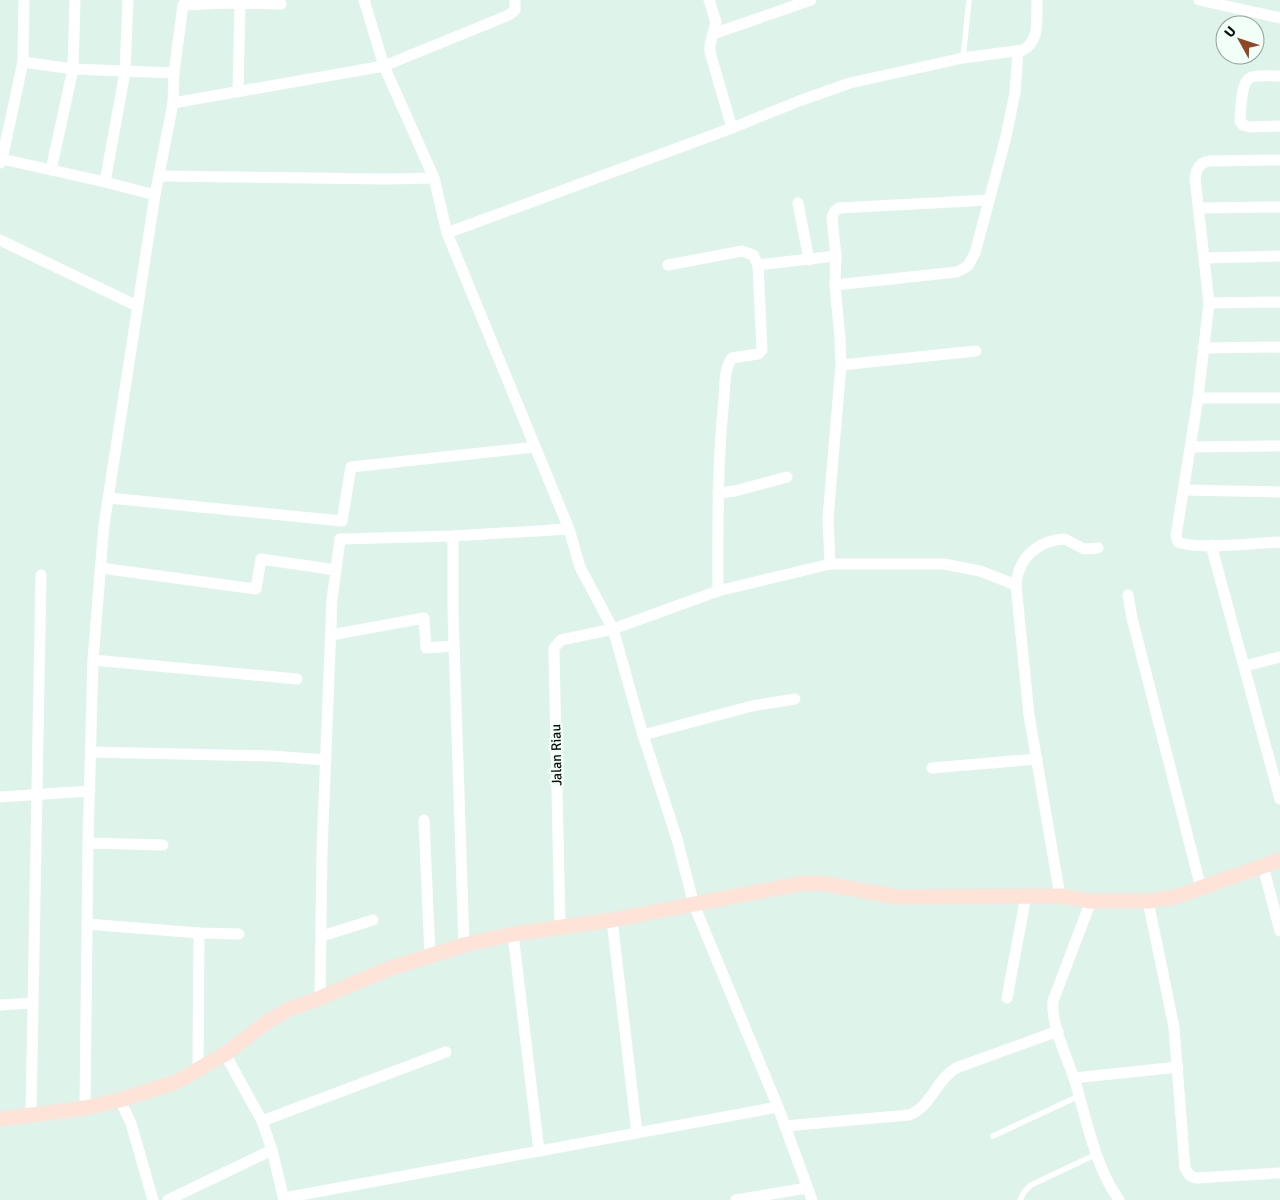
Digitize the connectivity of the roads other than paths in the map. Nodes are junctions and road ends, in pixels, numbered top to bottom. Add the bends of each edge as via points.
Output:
1 (24, 0) edge
2 (75, 0) edge
3 (128, 0) edge
4 (364, 0) edge
5 (515, 0) edge
6 (710, 0) edge
7 (811, 0) edge
8 (969, 0) edge
9 (1037, 0) edge
10 (1200, 0) edge
11 (240, 4) junction
12 (281, 4) dead end
13 (1280, 18) edge
14 (713, 34) junction
15 (1018, 51) junction
16 (963, 58) junction
17 (23, 62) junction
18 (384, 66) junction
19 (73, 69) junction
20 (125, 72) junction
21 (174, 73) junction
22 (1280, 76) edge
23 (238, 92) junction
24 (173, 103) junction
25 (1280, 126) edge
26 (732, 128) junction
27 (1280, 160) edge
28 (1, 161) edge
29 (51, 170) junction
30 (159, 176) junction
31 (434, 178) junction
32 (105, 182) junction
33 (155, 195) junction
34 (989, 200) junction
35 (798, 204) dead end
36 (1280, 207) edge
37 (1198, 208) junction
38 (447, 233) junction
39 (0, 240) edge
40 (836, 256) junction
41 (1280, 256) edge
42 (1205, 258) junction
43 (809, 260) junction
44 (668, 265) dead end
45 (758, 265) junction
46 (835, 286) junction
47 (1280, 302) edge
48 (1209, 303) junction
49 (137, 306) junction
50 (1203, 348) junction
51 (1280, 348) edge
52 (976, 351) dead end
53 (841, 365) junction
54 (1198, 398) junction
55 (1280, 398) edge
56 (1280, 446) edge
57 (535, 447) junction
58 (1191, 447) junction
59 (787, 477) dead end
60 (1184, 490) junction
61 (1280, 492) edge
62 (718, 493) junction
63 (109, 498) junction
64 (342, 522) junction
65 (569, 529) junction
66 (453, 536) junction
67 (340, 539) junction
68 (1280, 542) edge
69 (1211, 545) junction
70 (1098, 548) dead end
71 (830, 564) junction
72 (101, 568) junction
73 (336, 570) junction
74 (41, 575) dead end
75 (1016, 585) junction
76 (718, 591) junction
77 (1128, 595) dead end
78 (613, 629) junction
79 (331, 635) junction
80 (454, 646) junction
81 (1280, 656) edge
82 (93, 660) junction
83 (1244, 666) junction
84 (297, 679) dead end
85 (795, 699) dead end
86 (643, 735) junction
87 (91, 752) junction
88 (1037, 759) junction
89 (326, 760) junction
90 (932, 768) dead end
91 (90, 791) junction
92 (37, 795) junction
93 (0, 797) edge
94 (1280, 799) edge
95 (424, 820) dead end
96 (88, 842) junction
97 (163, 845) dead end
98 (1280, 860) edge
99 (1263, 866) junction
100 (1201, 888) junction
101 (1026, 896) junction
102 (1060, 896) junction
103 (1091, 901) junction
104 (1148, 901) junction
105 (694, 904) junction
106 (373, 920) dead end
107 (612, 920) junction
108 (87, 924) junction
109 (560, 926) junction
110 (1280, 932) edge
111 (199, 933) junction
112 (239, 934) dead end
113 (513, 934) junction
114 (322, 936) junction
115 (464, 945) junction
116 (430, 955) junction
117 (320, 998) junction
118 (1007, 998) dead end
119 (33, 1003) junction
120 (0, 1005) edge
121 (1058, 1031) junction
122 (446, 1052) dead end
123 (225, 1054) junction
124 (1178, 1067) junction
125 (198, 1070) junction
126 (1074, 1078) junction
127 (1079, 1096) junction
128 (120, 1100) junction
129 (778, 1107) junction
130 (85, 1108) junction
131 (31, 1114) junction
132 (0, 1119) edge
133 (262, 1121) junction
134 (785, 1126) junction
135 (637, 1133) junction
136 (993, 1136) dead end
137 (272, 1150) junction
138 (539, 1151) junction
139 (1097, 1154) junction
140 (1280, 1173) edge
141 (807, 1188) junction
142 (284, 1199) edge
143 (153, 1200) edge
144 (168, 1200) edge
145 (736, 1200) edge
146 (812, 1200) edge
147 (1020, 1200) edge
148 (1118, 1200) edge

1 - 17 street
2 - 19 street
3 - 20 street
4 - 18 street
5 - 18 street via 515,10 509,15
6 - 14 street via 716,22
7 - 14 street
8 - 16 lane
9 - 15 street via 1034,38 1029,46
10 - 13 street
11 - 12 street
11 - 21 street via 183,5
11 - 23 street
14 - 26 street via 710,52
15 - 16 street
15 - 34 street via 1015,92
16 - 26 street via 850,84
17 - 19 street
17 - 28 street
18 - 23 street
18 - 31 street
19 - 20 street
19 - 29 street
20 - 21 street
20 - 32 street
21 - 24 street
22 - 25 street via 1246,80 1240,122 1250,127
23 - 24 street
24 - 30 street
26 - 38 street
27 - 37 street via 1210,160 1202,163 1195,178
28 - 29 street
29 - 32 street
30 - 31 street
30 - 33 street
31 - 38 street
32 - 33 street
33 - 49 street
34 - 40 street via 839,208 832,216
34 - 46 street via 974,258 963,269
35 - 43 street
36 - 37 street
37 - 42 street
38 - 57 street
39 - 49 street
40 - 43 street
40 - 46 street
41 - 42 street
42 - 48 street
43 - 45 street
44 - 45 street via 742,251 753,255
45 - 62 street via 762,352 735,358 728,364
46 - 53 street
47 - 48 street
48 - 50 street
49 - 63 street
50 - 51 street
50 - 54 street
52 - 53 street
53 - 71 street via 828,518
54 - 55 street
54 - 58 street
56 - 58 street
57 - 64 street via 351,467
57 - 65 street
58 - 60 street
59 - 62 street
60 - 61 street
60 - 69 street via 1176,536 1178,542
62 - 76 street
63 - 64 street
63 - 72 street
64 - 67 street
65 - 66 street
65 - 78 street via 580,567
66 - 67 street
66 - 80 street
67 - 73 street
68 - 69 street
69 - 83 street
70 - 75 street via 1084,549 1063,539 1045,545 1030,553 1021,563
71 - 75 street, Jalan Riau via 944,564 980,570
71 - 76 street, Jalan Riau
72 - 73 street via 256,589 261,560
72 - 82 street
73 - 79 street
74 - 92 street
75 - 88 street via 1029,715
76 - 78 street, Jalan Riau
77 - 100 street
78 - 86 street
78 - 109 street, Jalan Riau via 562,640 554,648
79 - 80 street via 424,618 426,648
79 - 89 street
80 - 115 street
81 - 83 street
82 - 84 street
82 - 87 street
83 - 94 street
85 - 86 street via 752,706
86 - 105 street via 678,838
87 - 89 street
87 - 91 street
88 - 90 street
88 - 102 street
89 - 114 street
91 - 92 street
91 - 96 street
92 - 93 street
92 - 119 street
95 - 116 street
96 - 97 street
96 - 108 street
98 - 99 street
99 - 100 street
99 - 110 street
100 - 104 street
101 - 102 street
101 - 105 street via 898,897 804,883
101 - 118 street
102 - 103 street
103 - 104 street
103 - 121 street via 1053,1001
104 - 124 street via 1172,1014
105 - 107 street
105 - 129 street
106 - 114 street
107 - 109 street
107 - 135 street
108 - 111 street
108 - 130 street
109 - 113 street
111 - 112 street
111 - 125 street
113 - 115 street
113 - 138 street
114 - 117 street
115 - 116 street
116 - 117 street
117 - 123 street via 289,1009
119 - 120 street
119 - 131 street
121 - 126 street
121 - 134 street via 956,1068 920,1110 909,1115
122 - 133 street
123 - 125 street
123 - 133 street
124 - 126 street
124 - 140 street via 1187,1173 1197,1178
125 - 128 street via 176,1082
126 - 127 street
127 - 136 lane
127 - 139 street
128 - 130 street
128 - 143 street via 131,1123
129 - 134 street
129 - 135 street
130 - 131 street
131 - 132 street
133 - 137 street
134 - 141 street
135 - 138 street
137 - 142 street
137 - 144 street
138 - 142 street
139 - 147 lane via 1032,1185
139 - 148 street
141 - 145 street
141 - 146 street

